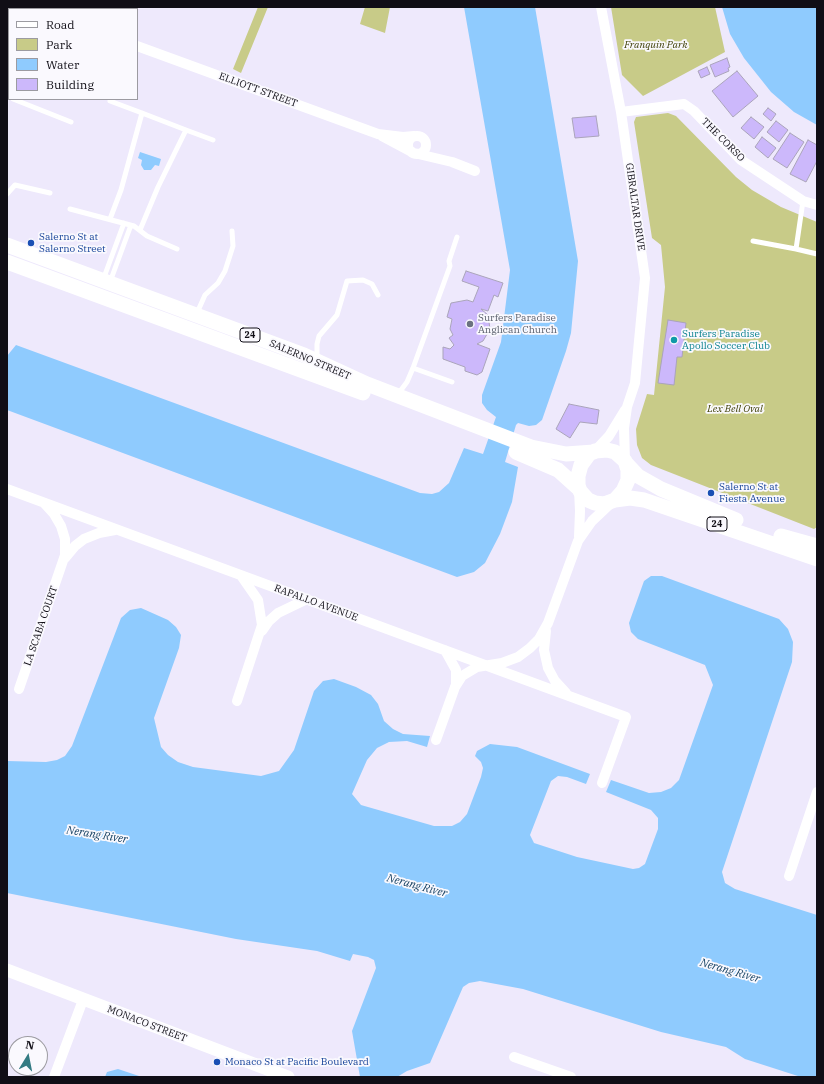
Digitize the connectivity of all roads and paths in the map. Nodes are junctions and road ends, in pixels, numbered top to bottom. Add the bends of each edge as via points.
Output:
1 (601, 7) edge
2 (138, 46) edge
3 (16, 100) edge
4 (110, 101) dead end
5 (621, 112) junction
6 (142, 113) junction
7 (71, 122) dead end
8 (186, 130) junction
9 (378, 134) junction
10 (419, 138) junction
11 (214, 140) dead end
12 (414, 153) junction
13 (452, 162) junction
14 (475, 171) dead end
15 (7, 194) edge
16 (50, 194) dead end
17 (803, 201) junction
18 (817, 205) edge
19 (70, 209) dead end
20 (110, 219) junction
21 (124, 223) junction
22 (131, 225) junction
23 (140, 230) junction
24 (232, 231) dead end
25 (457, 236) dead end
26 (753, 241) dead end
27 (7, 245) edge
28 (177, 249) dead end
29 (796, 249) junction
30 (817, 254) edge
31 (7, 262) edge
32 (106, 282) junction
33 (378, 295) dead end
34 (196, 316) junction
35 (317, 361) junction
36 (413, 368) junction
37 (452, 382) dead end
38 (394, 400) junction
39 (627, 407) junction
40 (511, 445) junction
41 (594, 451) junction
42 (626, 462) junction
43 (7, 489) edge
44 (579, 489) junction
45 (613, 501) junction
46 (43, 502) junction
47 (117, 529) junction
48 (578, 542) junction
49 (817, 546) edge
50 (817, 559) edge
51 (63, 562) junction
52 (241, 575) junction
53 (305, 600) junction
54 (550, 618) junction
55 (260, 635) junction
56 (445, 650) junction
57 (485, 665) junction
58 (455, 687) junction
59 (19, 689) dead end
60 (569, 695) junction
61 (237, 701) dead end
62 (436, 740) dead end
63 (602, 783) dead end
64 (817, 792) edge
65 (789, 876) dead end
66 (7, 970) edge
67 (83, 1000) junction
68 (514, 1057) dead end
69 (54, 1077) edge
70 (288, 1077) edge
71 (571, 1077) edge

1 - 5 street, GIBRALTAR DRIVE
2 - 9 street, ELLIOTT STREET
3 - 7 lane
4 - 6 lane
5 - 17 street, THE CORSO via 684,104 694,111 741,160
5 - 39 street, GIBRALTAR DRIVE via 645,278 635,383
6 - 8 lane
6 - 20 lane via 120,195
8 - 11 lane
8 - 23 lane
9 - 10 street, ELLIOTT STREET
9 - 12 street, ELLIOTT STREET
10 - 12 street via 410,139 408,144
10 - 12 street via 426,144 425,148
10 - 13 street, ELLIOTT STREET
12 - 13 street, ELLIOTT STREET
13 - 14 street, ELLIOTT STREET
15 - 16 lane via 15,185
17 - 18 street, THE CORSO
17 - 29 lane
19 - 20 lane
20 - 21 lane
21 - 22 lane
21 - 32 lane
22 - 23 lane
22 - 32 lane
23 - 28 lane via 147,236
24 - 34 lane via 233,246 225,271 218,283 200,302
25 - 36 lane via 449,261 450,266
26 - 29 lane
27 - 32 main road, SALERNO STREET / 24
29 - 30 lane
31 - 38 main road, SALERNO STREET / 24
32 - 34 main road, SALERNO STREET / 24
33 - 35 lane via 372,284 363,280 347,281 337,315 319,336
34 - 35 main road, SALERNO STREET / 24
35 - 38 main road, SALERNO STREET / 24
36 - 37 lane
36 - 38 lane
38 - 40 main road, SALERNO STREET / 24
39 - 41 street, GIBRALTAR DRIVE via 609,436
39 - 42 street, GIBRALTAR DRIVE via 623,437
40 - 41 main road, SALERNO STREET / 24 via 561,454
40 - 44 main road, SALERNO STREET / 24 via 558,470
41 - 42 main road, 24 via 612,451
41 - 44 main road via 581,465 577,478
42 - 45 main road via 628,482
42 - 49 main road, 24 via 638,476 661,489 768,532
43 - 46 street, RAPALLO AVENUE
44 - 45 main road, 24 via 590,501 602,504
44 - 48 street
45 - 48 street via 592,521
45 - 50 main road, 24 via 630,498 644,500
46 - 47 street, RAPALLO AVENUE
46 - 51 street, LA SCABA COURT via 54,514 62,529 66,550
47 - 51 street, LA SCABA COURT via 84,539 70,551
47 - 52 street, RAPALLO AVENUE
48 - 54 street
51 - 59 street, LA SCABA COURT
52 - 53 street, RAPALLO AVENUE
52 - 55 street via 259,603 262,620
53 - 55 street via 275,616 266,624
53 - 56 street, RAPALLO AVENUE
54 - 57 street via 539,639 526,652 509,661
54 - 60 street via 545,639 546,662 555,681
55 - 61 street
56 - 57 street, RAPALLO AVENUE
56 - 58 street via 456,670
57 - 58 street via 467,672
57 - 60 street, RAPALLO AVENUE
58 - 62 street
60 - 63 street, RAPALLO AVENUE via 626,717
64 - 65 street
66 - 67 street, MONACO STREET
67 - 69 street
67 - 70 street, MONACO STREET
68 - 71 street

